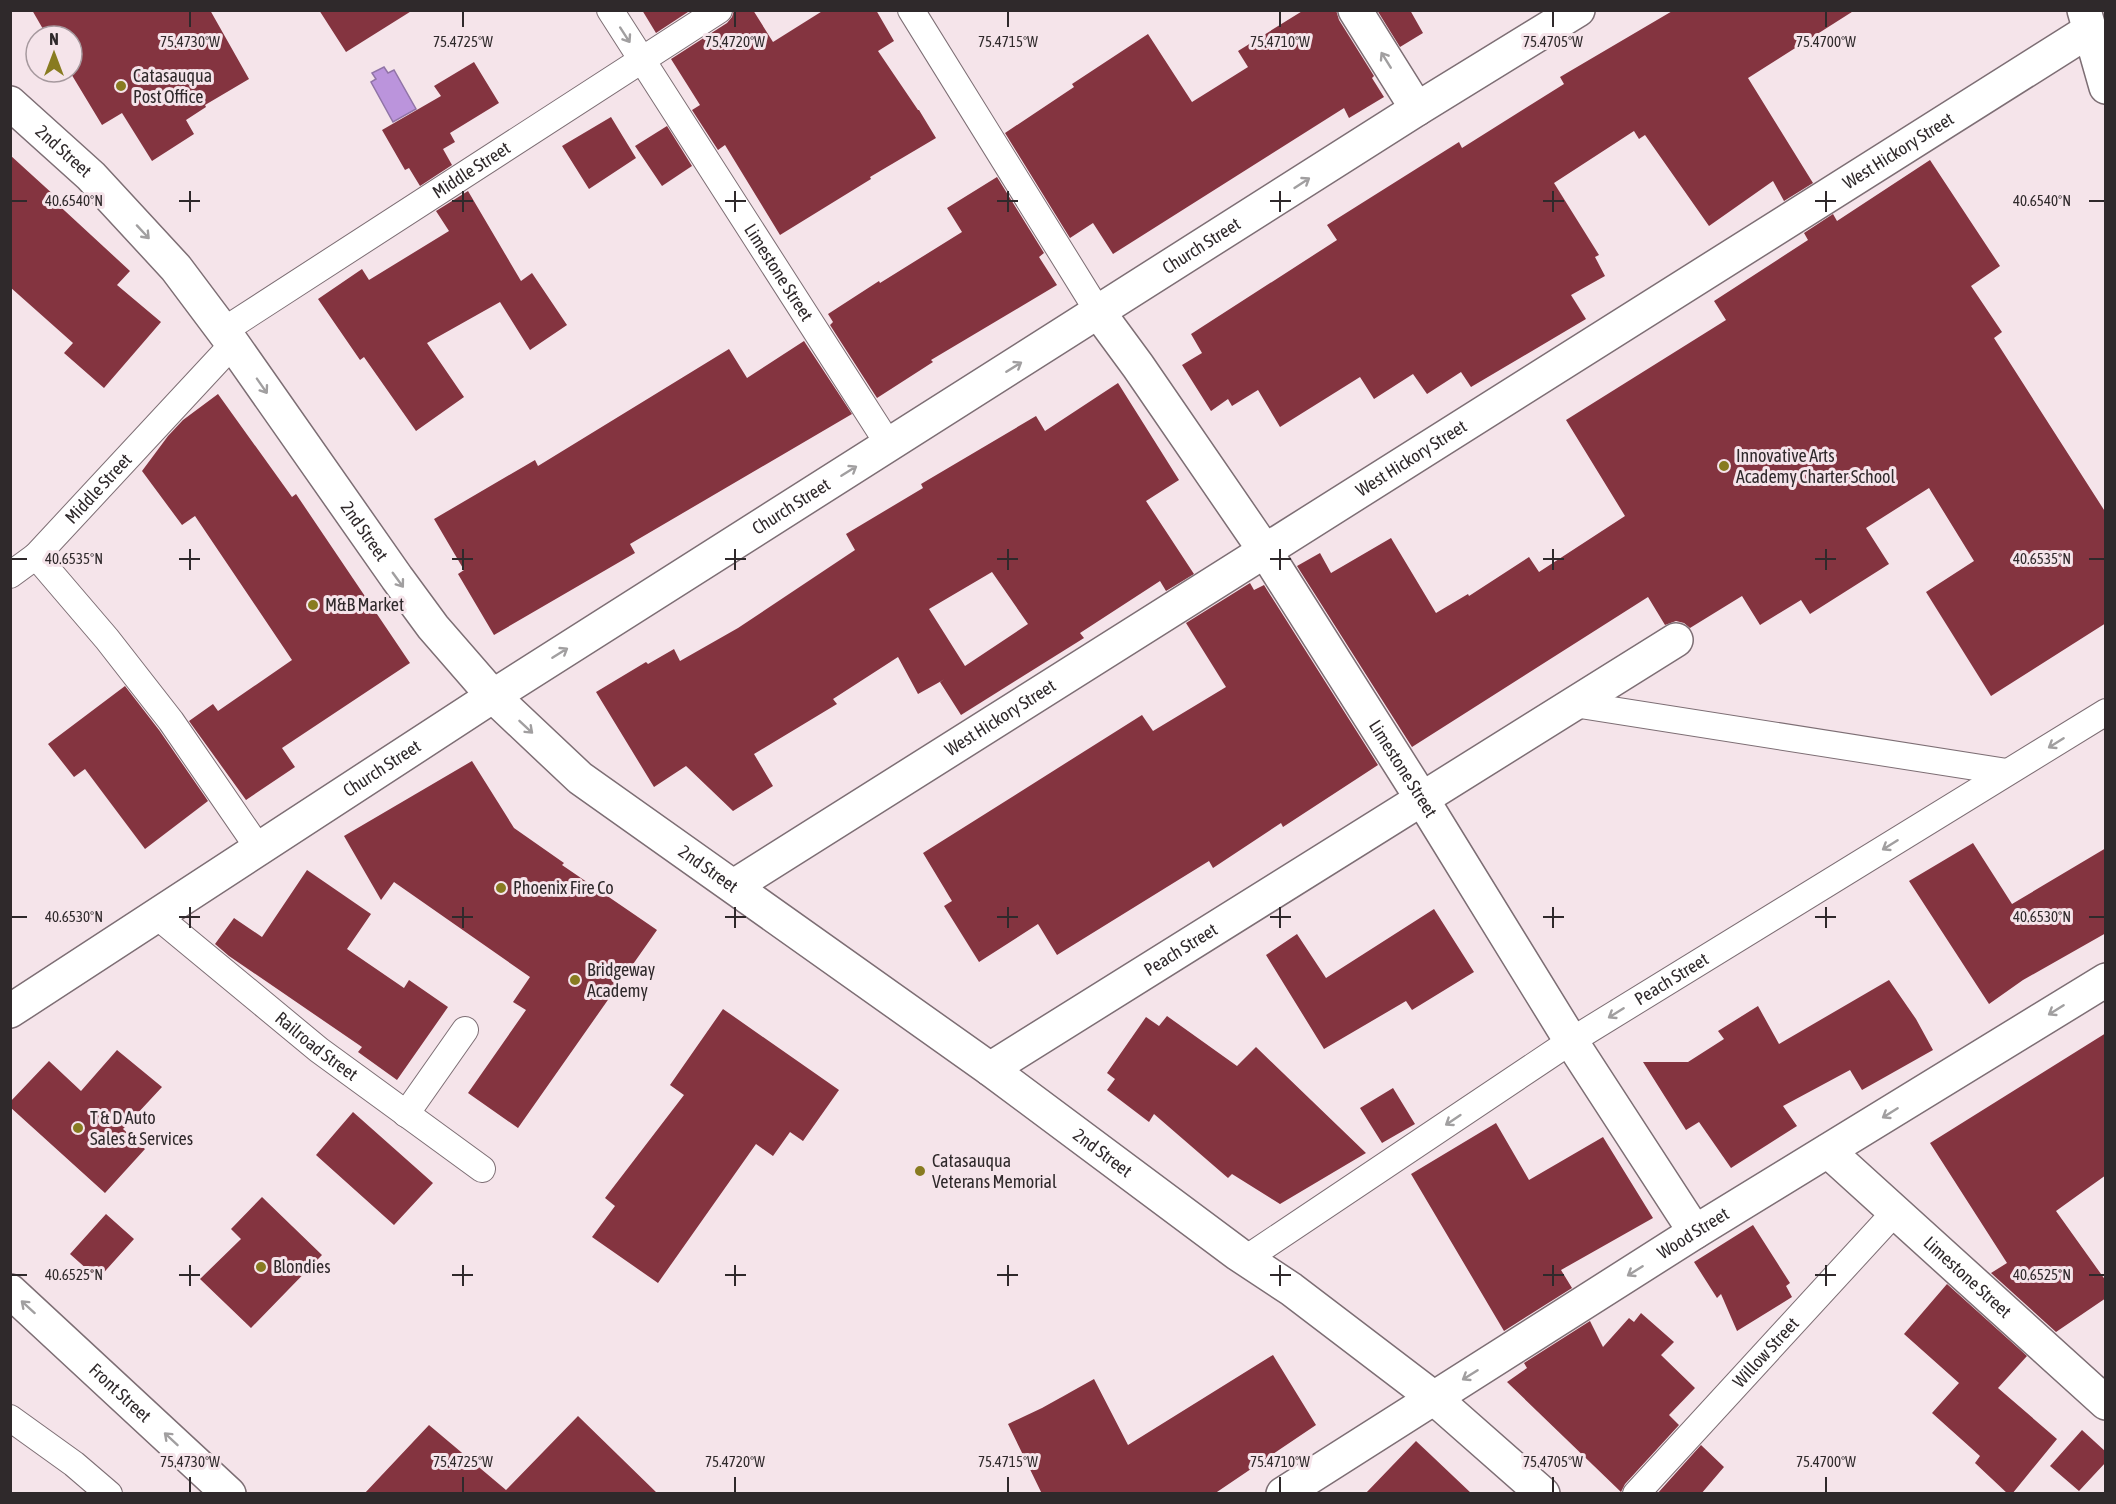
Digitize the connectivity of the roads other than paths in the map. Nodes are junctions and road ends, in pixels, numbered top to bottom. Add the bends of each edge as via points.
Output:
1 (609, 10) edge
2 (718, 10) edge
3 (911, 10) edge
4 (1355, 10) edge
5 (1578, 10) edge
6 (2087, 20) edge
7 (641, 59) junction
8 (2106, 87) edge
9 (10, 103) edge
10 (1417, 110) junction
11 (1099, 313) junction
12 (228, 338) junction
13 (890, 445) junction
14 (1265, 550) junction
15 (36, 556) junction
16 (10, 575) edge
17 (1676, 640) dead end
18 (493, 696) junction
19 (1574, 704) junction
20 (2106, 712) edge
21 (2007, 772) junction
22 (1422, 799) junction
23 (259, 849) junction
24 (734, 886) junction
25 (157, 916) junction
26 (2106, 980) edge
27 (10, 1011) edge
28 (465, 1029) dead end
29 (1571, 1041) junction
30 (990, 1069) junction
31 (406, 1114) junction
32 (1828, 1150) junction
33 (482, 1169) dead end
34 (1895, 1212) junction
35 (1695, 1232) junction
36 (1247, 1258) junction
37 (10, 1291) edge
38 (2099, 1386) edge
39 (1434, 1398) junction
40 (10, 1419) edge
41 (109, 1494) edge
42 (229, 1494) edge
43 (1283, 1494) edge
44 (1543, 1494) edge
45 (1636, 1494) edge

1 -> 7 lane, Limestone Street
2 - 7 lane, Middle Street
3 - 11 lane
10 -> 4 street
5 - 10 street, Church Street
6 - 8 street
6 - 14 street, West Hickory Street
7 - 12 lane, Middle Street
7 - 13 lane, Limestone Street
9 -> 12 street, 2nd Street via 98,184 176,268
11 -> 10 street, Church Street
13 -> 11 street, Church Street
11 - 14 street, Limestone Street
12 - 15 lane, Middle Street
12 -> 18 street, 2nd Street via 433,627
18 -> 13 street, Church Street
14 - 22 street, Limestone Street
14 - 24 street, West Hickory Street
15 - 16 lane, Middle Street
15 - 23 lane via 171,721
17 - 19 street, Peach Street
18 - 23 street, Church Street
18 -> 24 street, 2nd Street via 580,777
19 - 21 lane
19 - 22 street, Peach Street
20 -> 21 lane, Peach Street
21 -> 29 lane, Peach Street
22 - 29 street, Limestone Street
22 - 30 street, Peach Street
23 - 25 street, Church Street
24 - 30 street, 2nd Street
25 - 27 street, Church Street
25 - 31 lane, Railroad Street via 319,1050
26 -> 32 street, Wood Street
28 - 31 lane
29 - 35 street, Limestone Street
29 -> 36 lane, Peach Street
30 - 36 street, 2nd Street
31 - 33 lane, Railroad Street
32 - 34 street, Limestone Street
32 - 35 street, Wood Street
34 - 38 street, Limestone Street
34 - 45 lane, Willow Street
35 -> 39 street, Wood Street
36 - 39 street, 2nd Street
42 -> 37 street, Front Street
39 - 43 street, Wood Street
39 - 44 street, 2nd Street
40 - 41 lane

